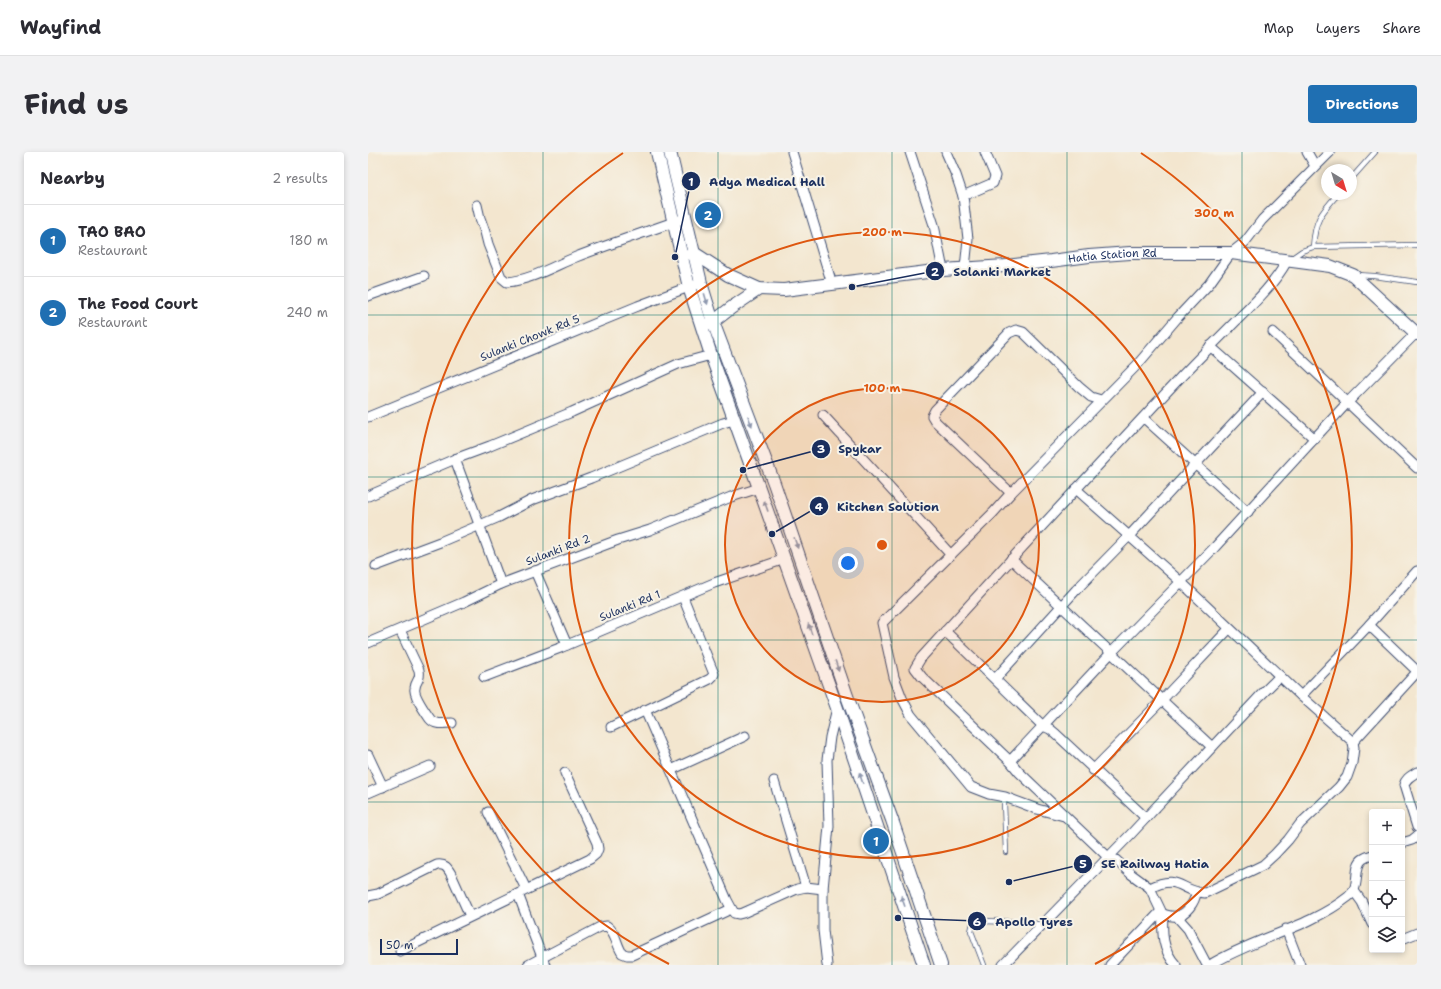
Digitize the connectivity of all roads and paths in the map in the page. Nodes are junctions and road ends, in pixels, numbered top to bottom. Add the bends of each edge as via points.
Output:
1 (657, 152) edge
2 (670, 152) edge
3 (792, 152) edge
4 (910, 152) edge
5 (946, 152) edge
6 (985, 152) edge
7 (1307, 152) edge
8 (1330, 152) edge
9 (1375, 152) edge
10 (1315, 166) junction
11 (1357, 172) edge
12 (963, 196) junction
13 (1333, 200) edge
14 (477, 205) dead end
15 (685, 218) junction
16 (673, 223) junction
17 (1417, 245) edge
18 (1313, 247) junction
19 (694, 253) junction
20 (1231, 253) junction
21 (681, 256) junction
22 (1287, 261) junction
23 (965, 268) junction
24 (943, 270) junction
25 (1353, 275) junction
26 (424, 276) dead end
27 (1417, 282) edge
28 (702, 283) junction
29 (832, 284) junction
30 (689, 287) junction
31 (759, 289) junction
32 (368, 296) edge
33 (713, 322) junction
34 (702, 327) junction
35 (1273, 332) dead end
36 (1416, 333) edge
37 (1210, 346) junction
38 (711, 355) junction
39 (1263, 392) junction
40 (1101, 400) junction
41 (1348, 404) junction
42 (823, 415) dead end
43 (368, 417) edge
44 (1144, 418) junction
45 (734, 420) junction
46 (1315, 439) junction
47 (455, 459) junction
48 (1195, 464) junction
49 (1417, 468) edge
50 (760, 488) junction
51 (1076, 489) junction
52 (1011, 493) junction
53 (368, 496) edge
54 (1248, 512) junction
55 (479, 525) junction
56 (1129, 536) junction
57 (951, 555) junction
58 (785, 559) junction
59 (1011, 559) junction
60 (376, 566) dead end
61 (536, 571) junction
62 (1417, 571) edge
63 (1181, 582) junction
64 (501, 584) junction
65 (683, 597) junction
66 (1062, 606) junction
67 (1369, 625) junction
68 (1229, 629) junction
69 (400, 630) junction
70 (945, 632) junction
71 (368, 643) edge
72 (567, 645) junction
73 (1111, 653) junction
74 (1417, 672) edge
75 (1280, 676) junction
76 (484, 677) dead end
77 (995, 679) junction
78 (1301, 696) junction
79 (1161, 701) junction
80 (837, 708) junction
81 (645, 710) junction
82 (452, 723) dead end
83 (1043, 726) junction
84 (611, 727) dead end
85 (745, 736) dead end
86 (1352, 742) junction
87 (1212, 748) junction
88 (368, 755) edge
89 (1010, 761) junction
90 (430, 766) dead end
91 (671, 770) junction
92 (1093, 770) junction
93 (1417, 772) edge
94 (564, 773) dead end
95 (774, 781) dead end
96 (382, 787) junction
97 (368, 793) edge
98 (1005, 797) junction
99 (488, 812) dead end
100 (1065, 816) junction
101 (1146, 818) junction
102 (1417, 827) edge
103 (1417, 836) edge
104 (1405, 843) edge
105 (1006, 852) dead end
106 (1369, 856) edge
107 (1108, 857) junction
108 (806, 886) junction
109 (823, 888) junction
110 (1150, 888) junction
111 (1354, 891) junction
112 (522, 892) junction
113 (1196, 893) junction
114 (368, 896) edge
115 (731, 909) junction
116 (1162, 912) junction
117 (1182, 914) junction
118 (470, 916) junction
119 (1369, 917) edge
120 (1043, 925) junction
121 (1286, 929) junction
122 (1417, 933) edge
123 (1405, 938) edge
124 (400, 951) dead end
125 (543, 962) edge
126 (528, 965) edge
127 (827, 965) edge
128 (924, 965) edge
129 (941, 965) edge
130 (984, 965) edge
131 (1004, 965) edge
132 (1110, 965) edge
133 (1176, 965) edge
134 (1207, 965) edge
135 (1210, 965) edge
136 (1300, 965) edge

1 - 16 main road
2 - 15 main road
3 - 29 street
4 - 24 street via 934,225
5 - 12 street
6 - 12 street via 995,180
7 - 10 street
8 - 10 street
9 - 11 lane
10 - 20 street via 1262,220 1245,242
12 - 23 street via 968,239
13 - 18 lane via 1316,225
14 - 16 street via 488,244 501,277 507,282 533,275
15 - 16 street
15 - 19 main road
16 - 21 main road
17 - 18 lane
18 - 22 lane
19 - 21 main road
19 - 28 main road
19 - 31 main road via 728,275
20 - 22 main road, Hatia Station Rd
20 - 23 main road, Hatia Station Rd via 1130,253
20 - 40 street via 1209,284 1137,365
21 - 30 main road
22 - 25 main road, Hatia Station Rd via 1330,266
22 - 37 street via 1268,288
23 - 24 main road, Hatia Station Rd
24 - 29 main road, Hatia Station Rd
25 - 27 lane
25 - 36 main road, Hatia Station Rd
26 - 32 street
28 - 30 street, Sulanki Chowk Rd 5
28 -> 33 main road
29 - 31 main road, Hatia Station Rd via 784,290
30 - 34 main road
30 - 43 street, Sulanki Chowk Rd 5
31 - 33 main road
33 - 34 main road
33 -> 129 main road via 777,490
34 - 38 main road
35 - 41 street
36 - 41 street
37 - 39 street
37 - 44 street
38 - 45 main road
38 - 47 street via 678,364 572,412
39 - 46 street
39 - 48 street
40 - 52 street
40 - 52 street via 1091,397 1023,332 1016,330 1009,333 932,416
41 - 46 street
41 - 49 street
42 - 57 street
44 - 48 street
44 - 51 street
45 - 50 main road
45 - 55 street via 532,500
46 - 54 street
47 - 53 street
47 - 55 street
48 - 54 street
48 - 56 street
58 -> 50 main road
50 - 61 street, Sulanki Rd 2
51 - 56 street
51 - 59 street
52 - 57 street
54 - 63 street
55 - 60 street
55 - 64 street
56 - 63 street
56 - 66 street
57 - 98 street via 882,623 887,646 894,677 911,716 971,787
58 - 65 street, Sulanki Rd 1 via 714,583
80 -> 58 main road
59 - 66 street
59 - 70 street
61 - 64 street, Sulanki Rd 2
61 - 72 street
62 - 67 street
63 - 68 street
63 - 73 street
64 - 69 street, Sulanki Rd 2
65 - 72 street, Sulanki Rd 1
65 - 81 street via 714,674 710,679
66 - 73 street
66 - 77 street
67 - 74 street
67 - 78 street
68 - 75 street
68 - 79 street
69 - 71 street, Sulanki Rd 2
69 - 82 street via 419,670 415,694 433,723
70 - 77 street
70 - 89 street via 915,668
72 - 76 street, Sulanki Rd 1
73 - 79 street
73 - 83 street
74 - 86 street
75 - 78 street
75 - 87 street
77 - 83 street
78 - 86 street
79 - 87 street
79 - 92 street
80 - 109 street via 830,736 828,760 828,826
128 -> 80 main road
81 - 84 street
81 - 91 street
83 - 89 street
83 - 92 street via 1050,729
85 - 91 street
86 - 113 street via 1352,763 1347,777 1300,824 1275,854 1263,865 1205,893
87 - 101 street
88 - 96 street
89 - 100 street
90 - 96 street
91 - 115 street
92 - 101 street
93 - 102 street via 1409,777 1404,785
94 - 112 street via 598,849 590,859
95 - 108 street
96 - 97 street
98 - 100 street
98 - 105 lane
99 - 112 street
100 - 107 street
101 - 107 street
103 - 104 street
106 - 111 street via 1360,862
107 - 110 street via 1116,860
107 - 120 street
108 - 109 street
108 - 115 street via 743,913 739,914
109 - 127 street via 823,930
110 - 113 street via 1169,882 1179,883
110 - 116 street
111 - 119 street
111 - 121 street via 1324,914
112 - 118 street
112 - 125 street
113 - 117 street via 1195,899
114 - 118 street via 378,894 437,865 443,865 448,868
115 - 125 street via 632,956 622,953 614,933 606,926 600,927
116 - 117 street via 1174,917
116 - 132 street
116 - 133 street via 1163,940 1168,957
117 - 134 street via 1179,919 1188,929
118 - 124 street
120 - 130 lane via 1025,922 973,923 971,931
120 - 131 street
121 - 135 street
121 - 136 street
122 - 123 street
125 - 126 street

